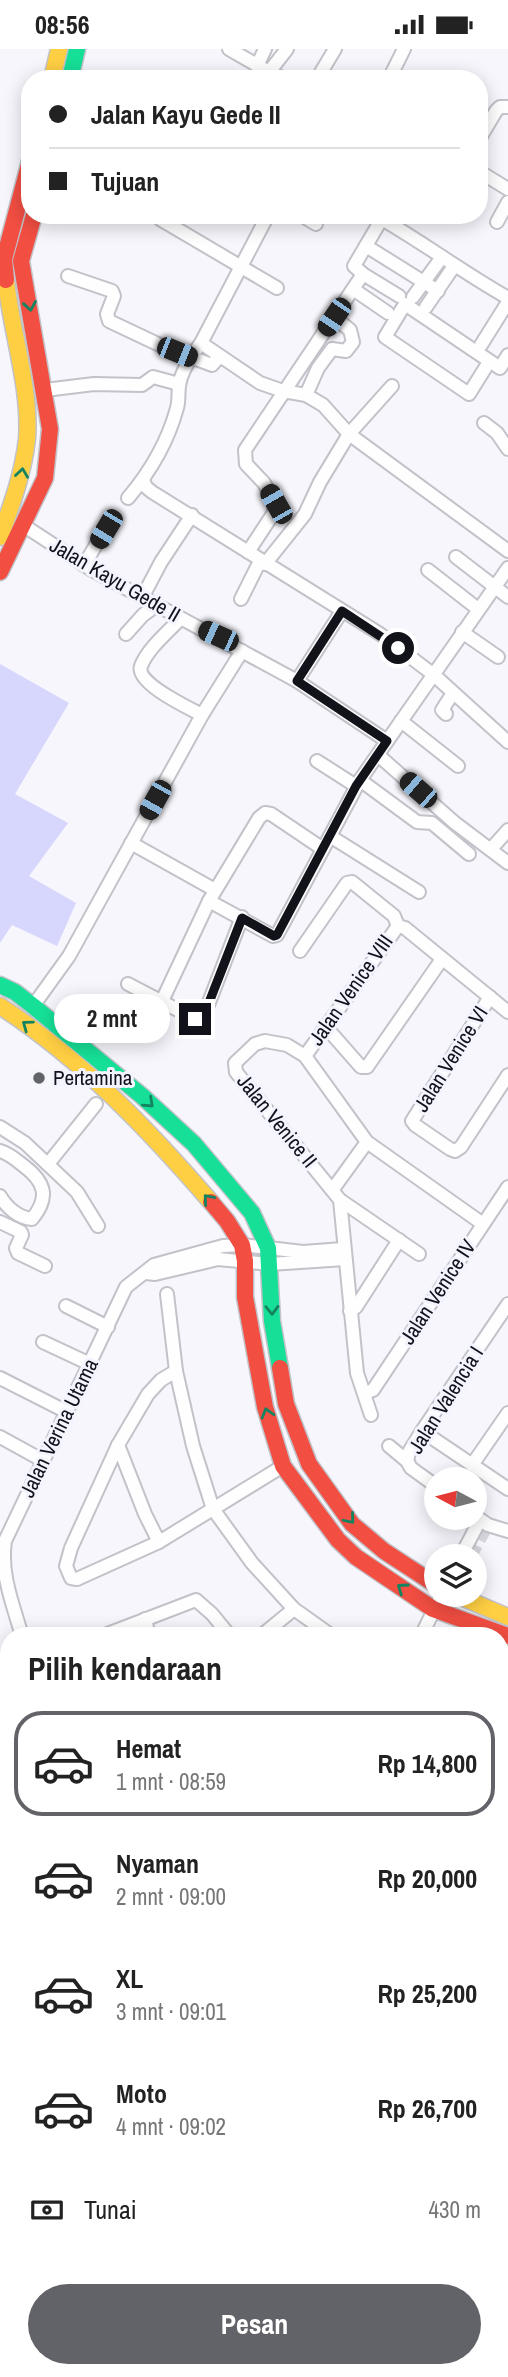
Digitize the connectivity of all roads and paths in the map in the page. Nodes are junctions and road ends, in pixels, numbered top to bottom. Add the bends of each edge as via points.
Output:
1 (60, 49) edge
2 (77, 49) edge
3 (229, 49) edge
4 (265, 49) edge
5 (286, 49) edge
6 (335, 49) edge
7 (404, 49) edge
8 (257, 66) junction
9 (54, 70) edge
10 (71, 70) edge
11 (265, 70) edge
12 (270, 70) edge
13 (322, 70) edge
14 (394, 70) edge
15 (504, 107) edge
16 (488, 128) edge
17 (488, 177) edge
18 (508, 189) edge
19 (21, 195) edge
20 (508, 202) edge
21 (497, 222) dead end
22 (31, 224) edge
23 (168, 224) edge
24 (263, 224) edge
25 (379, 224) edge
26 (394, 224) edge
27 (366, 246) junction
28 (442, 257) junction
29 (4, 259) junction
30 (21, 261) junction
31 (240, 267) junction
32 (454, 267) junction
33 (363, 274) junction
34 (68, 276) dead end
35 (424, 282) junction
36 (277, 288) dead end
37 (353, 289) junction
38 (438, 291) junction
39 (508, 300) edge
40 (426, 307) dead end
41 (388, 313) dead end
42 (5, 314) edge
43 (334, 317) junction
44 (201, 343) junction
45 (481, 345) dead end
46 (219, 357) junction
47 (507, 357) edge
48 (191, 358) junction
49 (489, 362) junction
50 (179, 384) junction
51 (391, 386) dead end
52 (45, 390) junction
53 (283, 391) junction
54 (306, 394) junction
55 (484, 423) dead end
56 (349, 434) junction
57 (508, 449) edge
58 (143, 480) junction
59 (128, 498) dead end
60 (192, 515) junction
61 (23, 525) junction
62 (106, 529) dead end
63 (1, 534) edge
64 (508, 551) edge
65 (248, 552) junction
66 (456, 557) dead end
67 (80, 562) junction
68 (263, 562) junction
69 (508, 568) edge
70 (428, 571) dead end
71 (0, 572) edge
72 (495, 586) junction
73 (142, 596) junction
74 (508, 597) edge
75 (241, 599) dead end
76 (157, 605) junction
77 (478, 609) junction
78 (342, 611) junction
79 (180, 619) junction
80 (462, 632) junction
81 (126, 634) dead end
82 (242, 651) junction
83 (498, 657) dead end
84 (434, 675) junction
85 (297, 681) junction
86 (453, 693) junction
87 (446, 714) dead end
88 (202, 715) junction
89 (401, 721) junction
90 (387, 741) junction
91 (508, 742) edge
92 (378, 755) junction
93 (317, 761) dead end
94 (458, 766) dead end
95 (358, 783) junction
96 (508, 829) edge
97 (330, 836) junction
98 (131, 843) junction
99 (324, 849) junction
100 (491, 849) junction
101 (468, 854) dead end
102 (508, 863) edge
103 (419, 892) dead end
104 (212, 895) junction
105 (242, 918) junction
106 (398, 926) junction
107 (300, 951) dead end
108 (442, 959) junction
109 (128, 984) dead end
110 (0, 985) edge
111 (490, 997) junction
112 (162, 1000) junction
113 (0, 1006) edge
114 (33, 1006) junction
115 (508, 1012) edge
116 (325, 1026) junction
117 (305, 1056) junction
118 (508, 1075) edge
119 (96, 1104) dead end
120 (0, 1127) edge
121 (367, 1142) junction
122 (0, 1151) edge
123 (48, 1164) junction
124 (508, 1187) edge
125 (336, 1194) junction
126 (0, 1196) edge
127 (0, 1222) edge
128 (483, 1224) junction
129 (98, 1226) dead end
130 (400, 1240) junction
131 (268, 1248) junction
132 (243, 1253) junction
133 (344, 1254) junction
134 (419, 1254) dead end
135 (270, 1264) junction
136 (45, 1266) dead end
137 (167, 1294) dead end
138 (508, 1304) edge
139 (66, 1306) dead end
140 (350, 1311) junction
141 (107, 1327) junction
142 (43, 1342) dead end
143 (90, 1364) junction
144 (176, 1371) junction
145 (0, 1378) edge
146 (365, 1393) junction
147 (67, 1412) junction
148 (508, 1413) edge
149 (370, 1415) dead end
150 (422, 1430) junction
151 (0, 1437) edge
152 (118, 1445) junction
153 (389, 1446) dead end
154 (42, 1460) junction
155 (407, 1461) junction
156 (472, 1465) junction
157 (283, 1466) junction
158 (424, 1477) edge
159 (508, 1489) edge
160 (213, 1509) junction
161 (487, 1522) edge
162 (508, 1531) edge
163 (159, 1542) junction
164 (424, 1577) edge
165 (424, 1594) edge
166 (434, 1607) edge
167 (449, 1607) edge
168 (485, 1607) edge
169 (294, 1609) junction
170 (508, 1617) edge
171 (145, 1619) junction
172 (19, 1627) edge
173 (125, 1627) edge
174 (147, 1627) edge
175 (223, 1627) edge
176 (272, 1627) edge
177 (319, 1627) edge
178 (425, 1627) edge
179 (490, 1627) edge

1 - 9 main road
2 - 10 main road
3 - 8 street
4 - 8 street
5 - 12 street
6 - 13 street
7 - 14 street
8 - 11 street
15 - 16 street
17 - 18 street
19 - 29 main road
20 - 21 street
22 - 30 main road
23 - 31 street
24 - 31 street
25 - 27 street
26 - 28 street
27 - 33 street via 354,264
27 - 35 street
28 - 32 street
28 - 35 street
29 - 30 main road
29 - 42 main road
30 -> 52 main road
31 - 36 street
31 - 44 street
32 - 38 street
32 - 39 street
33 - 35 street via 406,296
33 - 37 street
34 - 48 street via 112,291 109,321
35 - 38 street
37 - 41 street
37 - 43 street
38 - 40 street
39 - 45 street
63 -> 42 main road via 20,484 27,437 25,397
43 - 53 street
43 - 54 street via 350,330 353,342 346,351 332,349
44 - 46 street
44 - 48 street
46 - 48 street via 212,365
46 - 53 street via 260,383
47 - 49 street via 500,368
48 - 50 street
49 - 49 street via 405,304 385,337 468,394
50 - 52 street via 153,377 142,385
50 - 58 street via 169,433
51 - 56 street
52 - 61 main road via 50,429 45,478
53 - 54 street
53 - 65 street via 245,450 246,464 276,504
54 - 56 street via 323,405
55 - 57 street
56 - 64 street
56 - 68 street via 305,514
58 - 59 street
58 - 60 street via 152,492
60 - 65 street
60 - 73 street
61 - 67 street, Jalan Kayu Gede II
61 - 71 main road
62 - 67 street
65 - 68 street
66 - 72 street
67 - 73 street, Jalan Kayu Gede II
68 - 75 street
68 - 78 street
69 - 72 street
70 - 77 street
72 - 74 street
72 - 77 street
73 - 76 street, Jalan Kayu Gede II
76 - 79 street, Jalan Kayu Gede II
76 - 81 street
77 - 80 street
78 - 84 street
78 - 85 street
79 - 82 street, Jalan Kayu Gede II
79 - 88 street via 141,666 141,675
80 - 83 street
80 - 84 street
82 - 85 street, Jalan Kayu Gede II
82 - 88 street
84 - 86 street
84 - 89 street
85 - 90 street, Jalan Kayu Gede II
86 - 87 street via 442,710
86 - 91 street
88 - 98 street
89 - 90 street
89 - 94 street
90 - 92 street
92 - 95 street
92 - 100 street
93 - 95 street
95 - 97 street
95 - 101 street via 416,822 432,823
96 - 100 street
97 - 99 street
97 - 103 street
98 - 104 street
98 - 114 street via 69,956
99 - 104 street via 265,813
99 - 105 street via 276,936
100 - 102 street
104 - 105 street
104 - 112 street
105 - 112 street via 203,1018 195,1019
106 - 107 street via 394,916 352,882
106 - 108 street
106 - 116 street, Jalan Venice VIII
108 - 111 street
108 - 116 street via 367,1067 361,1067
109 - 112 street
110 - 114 main road
111 - 115 street
111 - 118 street, Jalan Venice VI via 412,1121 456,1151
132 -> 113 main road via 227,1221 153,1135 77,1064
114 -> 131 main road via 194,1144 252,1213
116 - 117 street, Jalan Venice VIII
117 - 121 street
117 - 125 street, Jalan Venice II via 287,1045 265,1041 239,1057 235,1067
119 - 123 street
120 - 123 street
121 - 125 street
121 - 128 street
122 - 126 street via 36,1176 44,1188 33,1219 8,1208
123 - 129 street via 78,1192
124 - 128 street, Jalan Venice IV
125 - 130 street
125 - 133 street
127 - 136 street via 23,1235 18,1253
128 - 146 street, Jalan Venice IV via 373,1390
130 - 134 street
130 - 140 street
131 - 132 street
131 - 133 street
131 - 135 main road
132 - 135 street
132 - 141 street, Jalan Verina Utama via 154,1265 126,1287
157 -> 132 main road via 265,1407 245,1297
133 - 135 street
133 - 140 street
135 -> 164 main road via 272,1321 286,1404 309,1464 352,1524
137 - 144 street
138 - 150 street, Jalan Valencia I
139 - 141 street
140 - 146 street via 357,1373
141 - 143 street, Jalan Verina Utama
142 - 143 street
143 - 147 street, Jalan Verina Utama
144 - 152 street via 148,1394
144 - 160 street
145 - 147 street
146 - 149 street
147 - 154 street, Jalan Verina Utama
148 - 156 street
150 - 155 street, Jalan Valencia I
150 - 156 street
151 - 154 street
152 - 163 street
152 - 163 street via 71,1548 66,1572 77,1579
153 - 155 street
154 - 172 street, Jalan Verina Utama via 5,1541 2,1558
155 - 158 street
156 - 159 street
157 - 160 street
165 -> 157 main road via 356,1557
160 - 163 street
160 - 169 street via 251,1563
161 - 162 street
166 - 178 street
167 - 179 main road
168 - 170 main road
169 - 176 street
169 - 177 street
171 - 173 street
171 - 174 street
171 - 175 street via 196,1600

